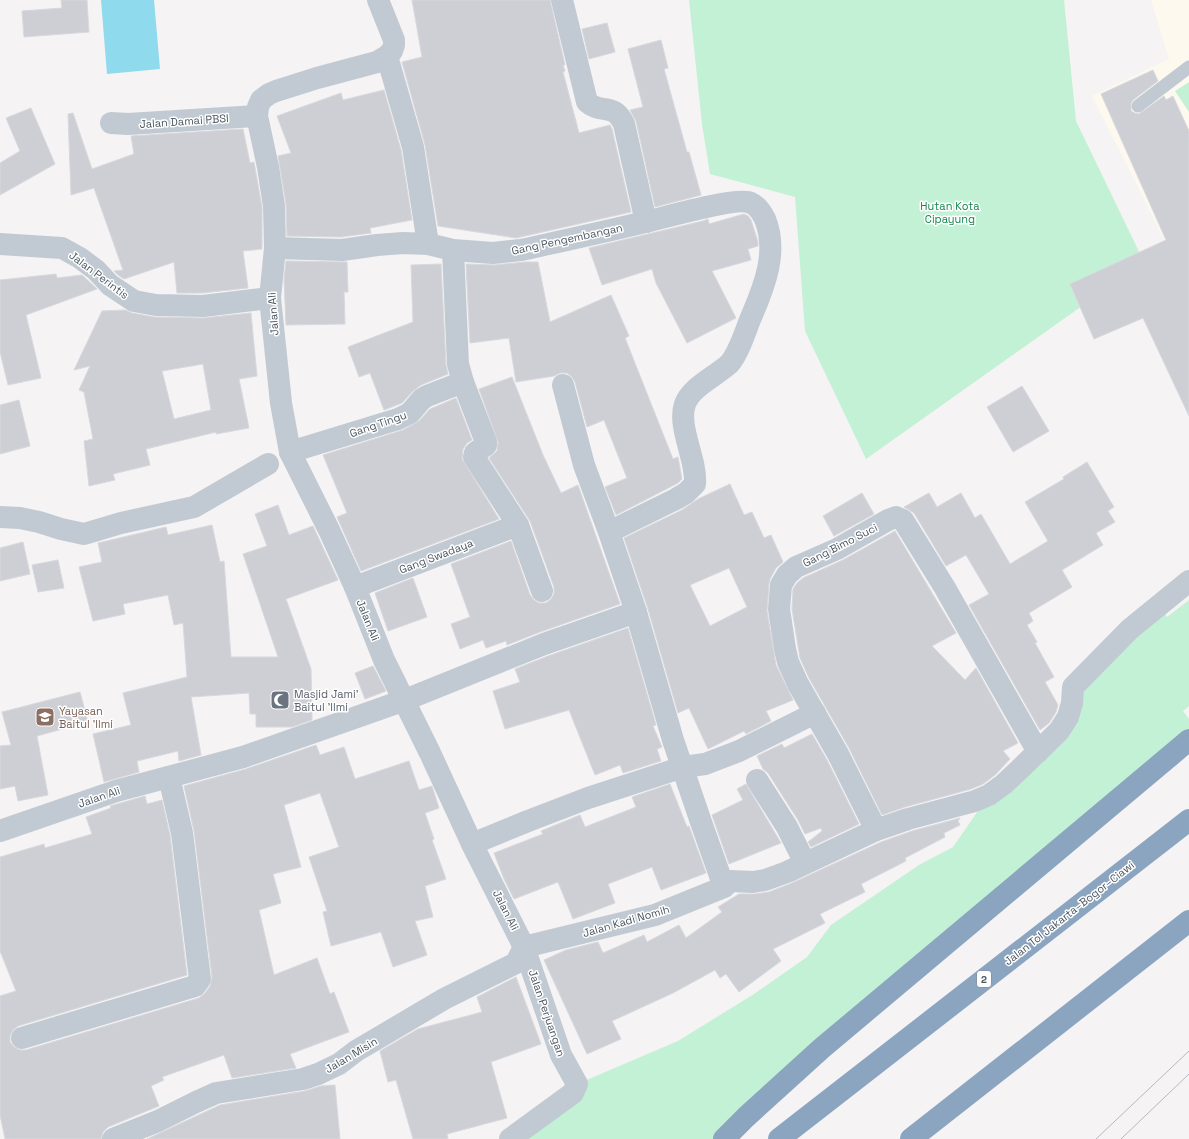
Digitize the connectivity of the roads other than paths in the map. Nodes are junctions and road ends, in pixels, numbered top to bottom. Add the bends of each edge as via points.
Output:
1 (378, 0) edge
2 (562, 0) edge
3 (387, 56) junction
4 (1189, 67) edge
5 (1138, 106) dead end
6 (257, 116) junction
7 (111, 123) dead end
8 (646, 222) junction
9 (0, 244) edge
10 (428, 244) junction
11 (275, 248) junction
12 (453, 250) junction
13 (270, 298) junction
14 (463, 382) junction
15 (563, 385) dead end
16 (290, 452) junction
17 (268, 464) dead end
18 (0, 517) edge
19 (518, 526) junction
20 (609, 532) junction
21 (1189, 581) edge
22 (355, 587) junction
23 (542, 591) dead end
24 (636, 612) junction
25 (405, 700) junction
26 (815, 713) junction
27 (1189, 740) edge
28 (1038, 752) junction
29 (683, 767) junction
30 (169, 777) junction
31 (756, 780) dead end
32 (1189, 820) edge
33 (876, 830) junction
34 (0, 831) edge
35 (472, 844) junction
36 (805, 863) junction
37 (724, 887) junction
38 (1189, 921) edge
39 (524, 947) junction
40 (22, 1038) dead end
41 (113, 1139) edge
42 (510, 1139) edge
43 (724, 1139) edge
44 (779, 1139) edge
45 (911, 1139) edge

1 - 3 street via 394,40 392,51
2 - 8 street via 587,102 597,108 617,113 624,124
3 - 6 street via 377,62 269,94 261,100
3 - 10 street via 413,147
4 - 5 lane
6 - 7 street, Jalan Damai PBSI
6 - 11 street, Jalan Ali via 274,206
8 - 12 street, Gang Pengembangan via 521,250 493,253
8 - 20 street, Gang Pengembangan via 709,206 751,202 759,209 769,231 768,270 741,343 730,363 690,394 684,405 683,424 694,468 695,484 676,499
9 - 13 street, Jalan Perintis via 62,248 80,258 110,285 134,301 156,305 203,306
10 - 11 street, Gang Pengembangan via 403,243 342,250
10 - 12 street, Gang Pengembangan
11 - 13 street, Jalan Ali
12 - 14 street via 458,364
13 - 16 street, Jalan Ali via 281,403
14 - 16 street, Gang Tingu via 427,396 410,413 398,419
14 - 19 street via 486,442 486,445 475,452 474,457
15 - 20 street via 584,465
16 - 22 street, Jalan Ali
17 - 18 street via 194,507 84,534 20,518
19 - 22 street, Gang Swadaya
19 - 23 street
20 - 24 street
21 - 28 street, Jalan Kadi Nomih via 1130,629 1073,687 1068,717 1059,731
22 - 25 street, Jalan Ali via 384,660
24 - 25 street, Jalan Ali via 544,644
24 - 29 street
25 - 30 street, Jalan Ali via 243,757
25 - 35 street, Jalan Ali
26 - 28 street, Gang Bimo Suci via 798,684 786,656 779,609 781,585 796,567 837,549 896,517 903,520 945,588
26 - 29 street via 739,751 705,764
26 - 33 street, Gang Bimo Suci
27 - 43 highway via 822,1048
28 - 33 street, Jalan Kadi Nomih via 989,795
29 - 35 street via 588,798
29 - 37 street
30 - 34 street, Jalan Ali via 116,791
30 - 40 street via 188,870 193,934 200,979 195,986
31 - 36 street via 787,827
32 - 44 highway, Jalan Tol Jakarta–Bogor–Ciawi / 2
33 - 36 street, Jalan Kadi Nomih
35 - 39 street, Jalan Ali
36 - 37 street, Jalan Kadi Nomih via 765,880 731,882
37 - 39 street, Jalan Kadi Nomih via 655,915
38 - 45 highway
39 - 41 street, Jalan Misin via 516,963 444,1000 356,1050 339,1064 318,1074 297,1080 216,1093
39 - 42 street, Jalan Perjuangan via 561,1055 577,1084 573,1093

